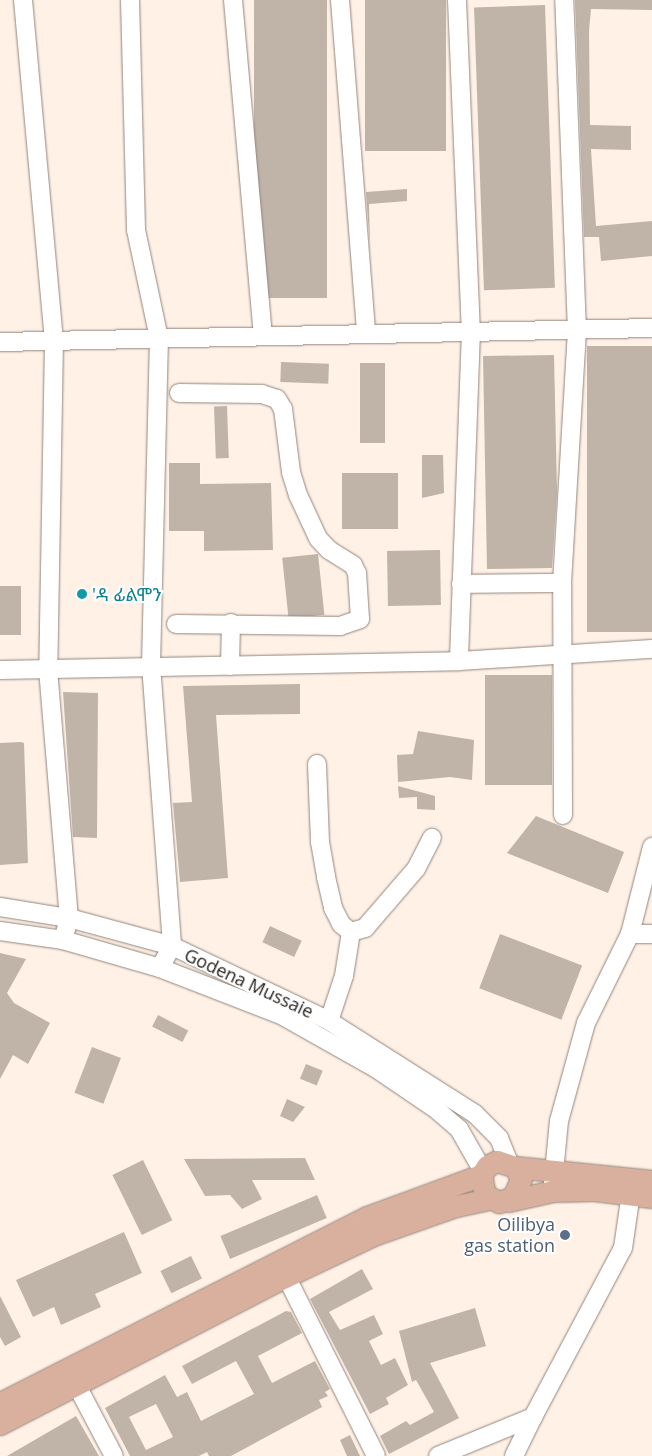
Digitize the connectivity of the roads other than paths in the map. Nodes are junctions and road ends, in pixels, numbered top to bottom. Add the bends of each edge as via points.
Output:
1 (23, 0) edge
2 (130, 0) edge
3 (233, 0) edge
4 (340, 0) edge
5 (457, 0) edge
6 (564, 0) edge
7 (652, 328) edge
8 (472, 331) junction
9 (576, 331) junction
10 (366, 333) junction
11 (263, 335) junction
12 (159, 338) junction
13 (54, 341) junction
14 (0, 342) edge
15 (179, 393) dead end
16 (562, 583) junction
17 (461, 584) junction
18 (231, 623) junction
19 (176, 624) dead end
20 (652, 649) edge
21 (563, 654) junction
22 (459, 661) junction
23 (151, 665) junction
24 (230, 666) junction
25 (48, 669) junction
26 (0, 670) edge
27 (317, 764) dead end
28 (563, 815) dead end
29 (432, 838) dead end
30 (652, 847) edge
31 (0, 908) edge
32 (69, 918) junction
33 (0, 931) edge
34 (351, 932) junction
35 (630, 934) junction
36 (652, 934) edge
37 (63, 940) junction
38 (172, 946) junction
39 (160, 968) junction
40 (329, 1021) junction
41 (382, 1062) junction
42 (512, 1165) junction
43 (553, 1169) junction
44 (482, 1173) junction
45 (652, 1180) edge
46 (553, 1191) junction
47 (630, 1193) junction
48 (652, 1197) edge
49 (499, 1200) junction
50 (372, 1226) junction
51 (282, 1270) junction
52 (137, 1343) junction
53 (76, 1384) junction
54 (0, 1403) edge
55 (533, 1417) junction
56 (0, 1424) edge
57 (114, 1456) edge
58 (376, 1456) edge
59 (438, 1456) edge
60 (514, 1456) edge

1 - 13 street
2 - 12 street via 136,230
3 - 11 street
4 - 10 street
5 - 8 street
6 - 9 street
7 - 9 street
8 - 9 street
8 - 10 street
8 - 17 street
9 - 16 street
10 - 11 street
11 - 12 street
12 - 13 street
12 - 23 street
13 - 14 street
13 - 25 street
15 - 18 street via 262,394 276,399 283,409 292,472 304,508 318,538 353,566 360,586 360,619 350,624
16 - 17 street
16 - 21 street
17 - 22 street
18 - 19 street
18 - 24 street
20 - 21 street
21 - 22 street
21 - 28 street
22 - 24 street
23 - 24 street
23 - 25 street
23 - 38 street
25 - 26 street
25 - 32 street
27 - 34 street via 320,842 326,878 333,908 341,924
29 - 34 street via 416,869 366,928
30 - 35 street
31 - 32 street, Godena Mussaie
32 - 37 street
32 - 38 street, Godena Mussaie
33 - 37 street, Godena Mussaie
34 - 40 street via 344,976
35 - 36 street
35 - 43 street via 586,1023 559,1121
37 - 39 street, Godena Mussaie
38 - 39 street
38 - 40 street, Godena Mussaie
39 - 41 street, Godena Mussaie via 281,1015
40 - 41 street, Godena Mussaie
41 - 42 street, Godena Mussaie via 475,1114 499,1138
41 - 44 street, Godena Mussaie via 459,1129
42 - 43 main road
42 - 44 main road via 497,1161
42 - 49 main road via 520,1186
43 - 45 main road
43 - 46 street
44 - 49 main road via 481,1189
44 - 50 main road
46 - 47 main road
46 - 49 main road
47 - 48 main road
47 - 55 street via 623,1248
49 - 50 main road via 456,1206
50 - 51 main road
51 - 52 main road
51 - 58 street
52 - 53 main road
52 - 54 main road
53 - 56 main road
53 - 57 street
55 - 59 street
55 - 60 street

